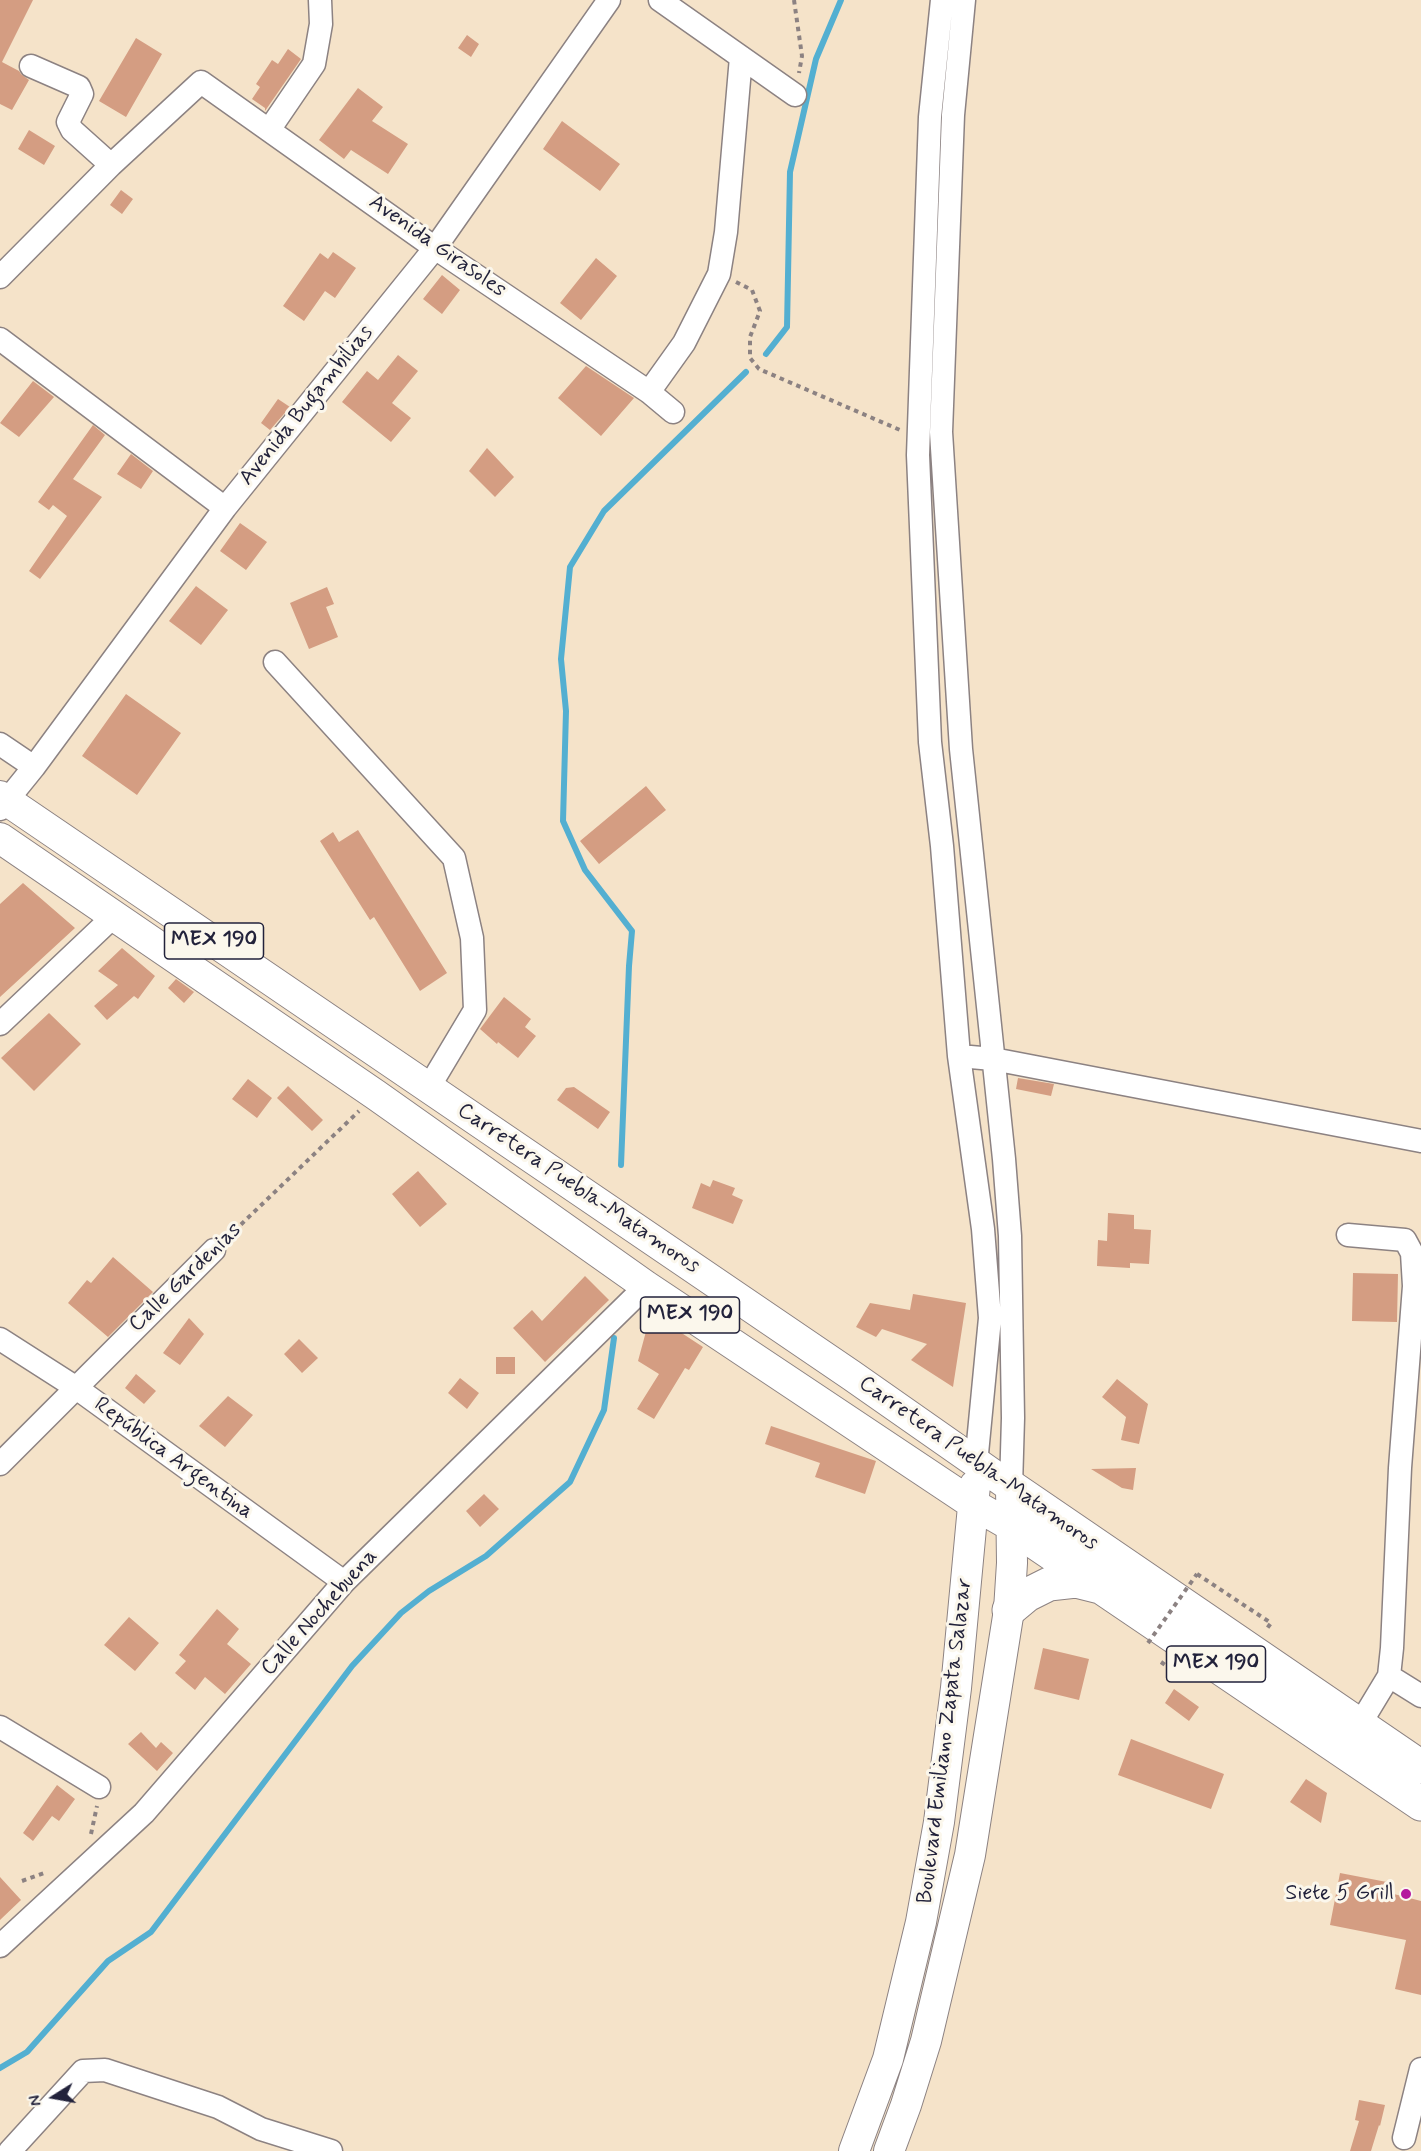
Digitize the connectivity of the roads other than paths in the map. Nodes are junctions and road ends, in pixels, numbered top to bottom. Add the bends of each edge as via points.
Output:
1 (321, 0) edge
2 (609, 0) edge
3 (660, 0) edge
4 (942, 0) edge
5 (964, 0) edge
6 (741, 57) junction
7 (31, 66) dead end
8 (795, 95) road end
9 (269, 130) junction
10 (111, 165) junction
11 (435, 248) junction
12 (0, 277) edge
13 (0, 339) edge
14 (649, 392) junction
15 (673, 412) dead end
16 (225, 508) junction
17 (275, 662) dead end
18 (0, 744) edge
19 (34, 767) junction
20 (2, 802) edge
21 (0, 838) edge
22 (115, 915) junction
23 (0, 1024) edge
24 (959, 1056) junction
25 (993, 1059) junction
26 (429, 1086) junction
27 (1421, 1141) edge
28 (1348, 1235) dead end
29 (214, 1250) road end
30 (646, 1286) junction
31 (1418, 1286) edge
32 (1416, 1328) edge
33 (0, 1339) edge
34 (1012, 1371) junction
35 (985, 1372) junction
36 (1414, 1382) edge
37 (75, 1387) junction
38 (0, 1464) edge
39 (976, 1464) junction
40 (1411, 1468) edge
41 (1011, 1487) junction
42 (973, 1504) junction
43 (1011, 1526) junction
44 (344, 1582) junction
45 (1102, 1587) junction
46 (1007, 1620) junction
47 (961, 1625) junction
48 (1389, 1676) junction
49 (1421, 1696) edge
50 (1360, 1724) junction
51 (0, 1727) edge
52 (1421, 1767) edge
53 (99, 1787) road end
54 (1421, 1804) edge
55 (0, 1946) edge
56 (1421, 2069) edge
57 (1404, 2138) dead end
58 (10, 2151) edge
59 (331, 2151) edge
60 (854, 2151) edge
61 (889, 2151) edge

1 - 9 street via 314,64
2 - 11 street, Avenida Bugambilias
3 - 6 street
4 - 24 street via 930,117 918,455 930,742
5 - 25 street via 952,115 941,432 961,749
6 - 8 street
6 - 14 street via 719,274 684,343
7 - 10 street via 79,87 82,94 68,122
9 - 10 street, Avenida Girasoles via 201,82
9 - 11 street, Avenida Girasoles
10 - 12 street
11 - 14 street, Avenida Girasoles
11 - 16 street, Avenida Bugambilias
13 - 16 street
14 - 15 street, Avenida Girasoles
16 - 19 street, Avenida Bugambilias
17 - 26 street via 454,858 472,938 475,1010
18 - 19 street
19 - 20 street, Avenida Bugambilias
20 - 26 main road, Carretera Puebla-Matamoros / MEX 190
21 - 22 main road, Carretera Puebla-Matamoros / MEX 190
22 - 23 street
22 - 30 main road, Carretera Puebla-Matamoros / MEX 190
24 - 25 street
24 - 35 street via 985,1252 990,1318
25 - 27 street
25 - 34 street via 1010,1236
26 - 39 main road, Carretera Puebla-Matamoros / MEX 190
28 - 31 street via 1405,1240 1412,1252
29 - 37 street, Calle Gardenias
30 - 42 main road, Carretera Puebla-Matamoros / MEX 190
30 - 44 street, Calle Nochebuena
31 - 32 street
32 - 36 street
33 - 37 street, República Argentina
34 - 35 street
34 - 41 street
35 - 39 street
36 - 40 street
37 - 38 street, Calle Gardenias
37 - 44 street, República Argentina
39 - 41 main road, Carretera Puebla-Matamoros / MEX 190
39 - 42 main road, Boulevard Emiliano Zapata Salazar
40 - 48 street
41 - 43 main road, Boulevard Emiliano Zapata Salazar
41 - 50 highway, Carretera Puebla-Matamoros / MEX 190
42 - 43 main road, Carretera Puebla-Matamoros / MEX 190
42 - 47 main road, Boulevard Emiliano Zapata Salazar
43 - 45 highway, Carretera Puebla-Matamoros / MEX 190
43 - 46 main road, Boulevard Emiliano Zapata Salazar
44 - 55 street, Calle Nochebuena via 144,1813
45 - 46 highway via 1076,1581 1049,1584 1027,1594
45 - 54 highway, Carretera Puebla-Matamoros / MEX 190
46 - 47 main road
46 - 61 main road, Boulevard Emiliano Zapata Salazar via 968,1866 926,2041
47 - 60 main road, Boulevard Emiliano Zapata Salazar via 939,1822 921,1922 888,2059
48 - 49 street
48 - 50 street
50 - 52 highway, Carretera Puebla-Matamoros / MEX 190
51 - 53 street
56 - 57 street
58 - 59 street via 83,2071 105,2070 218,2107 261,2129

